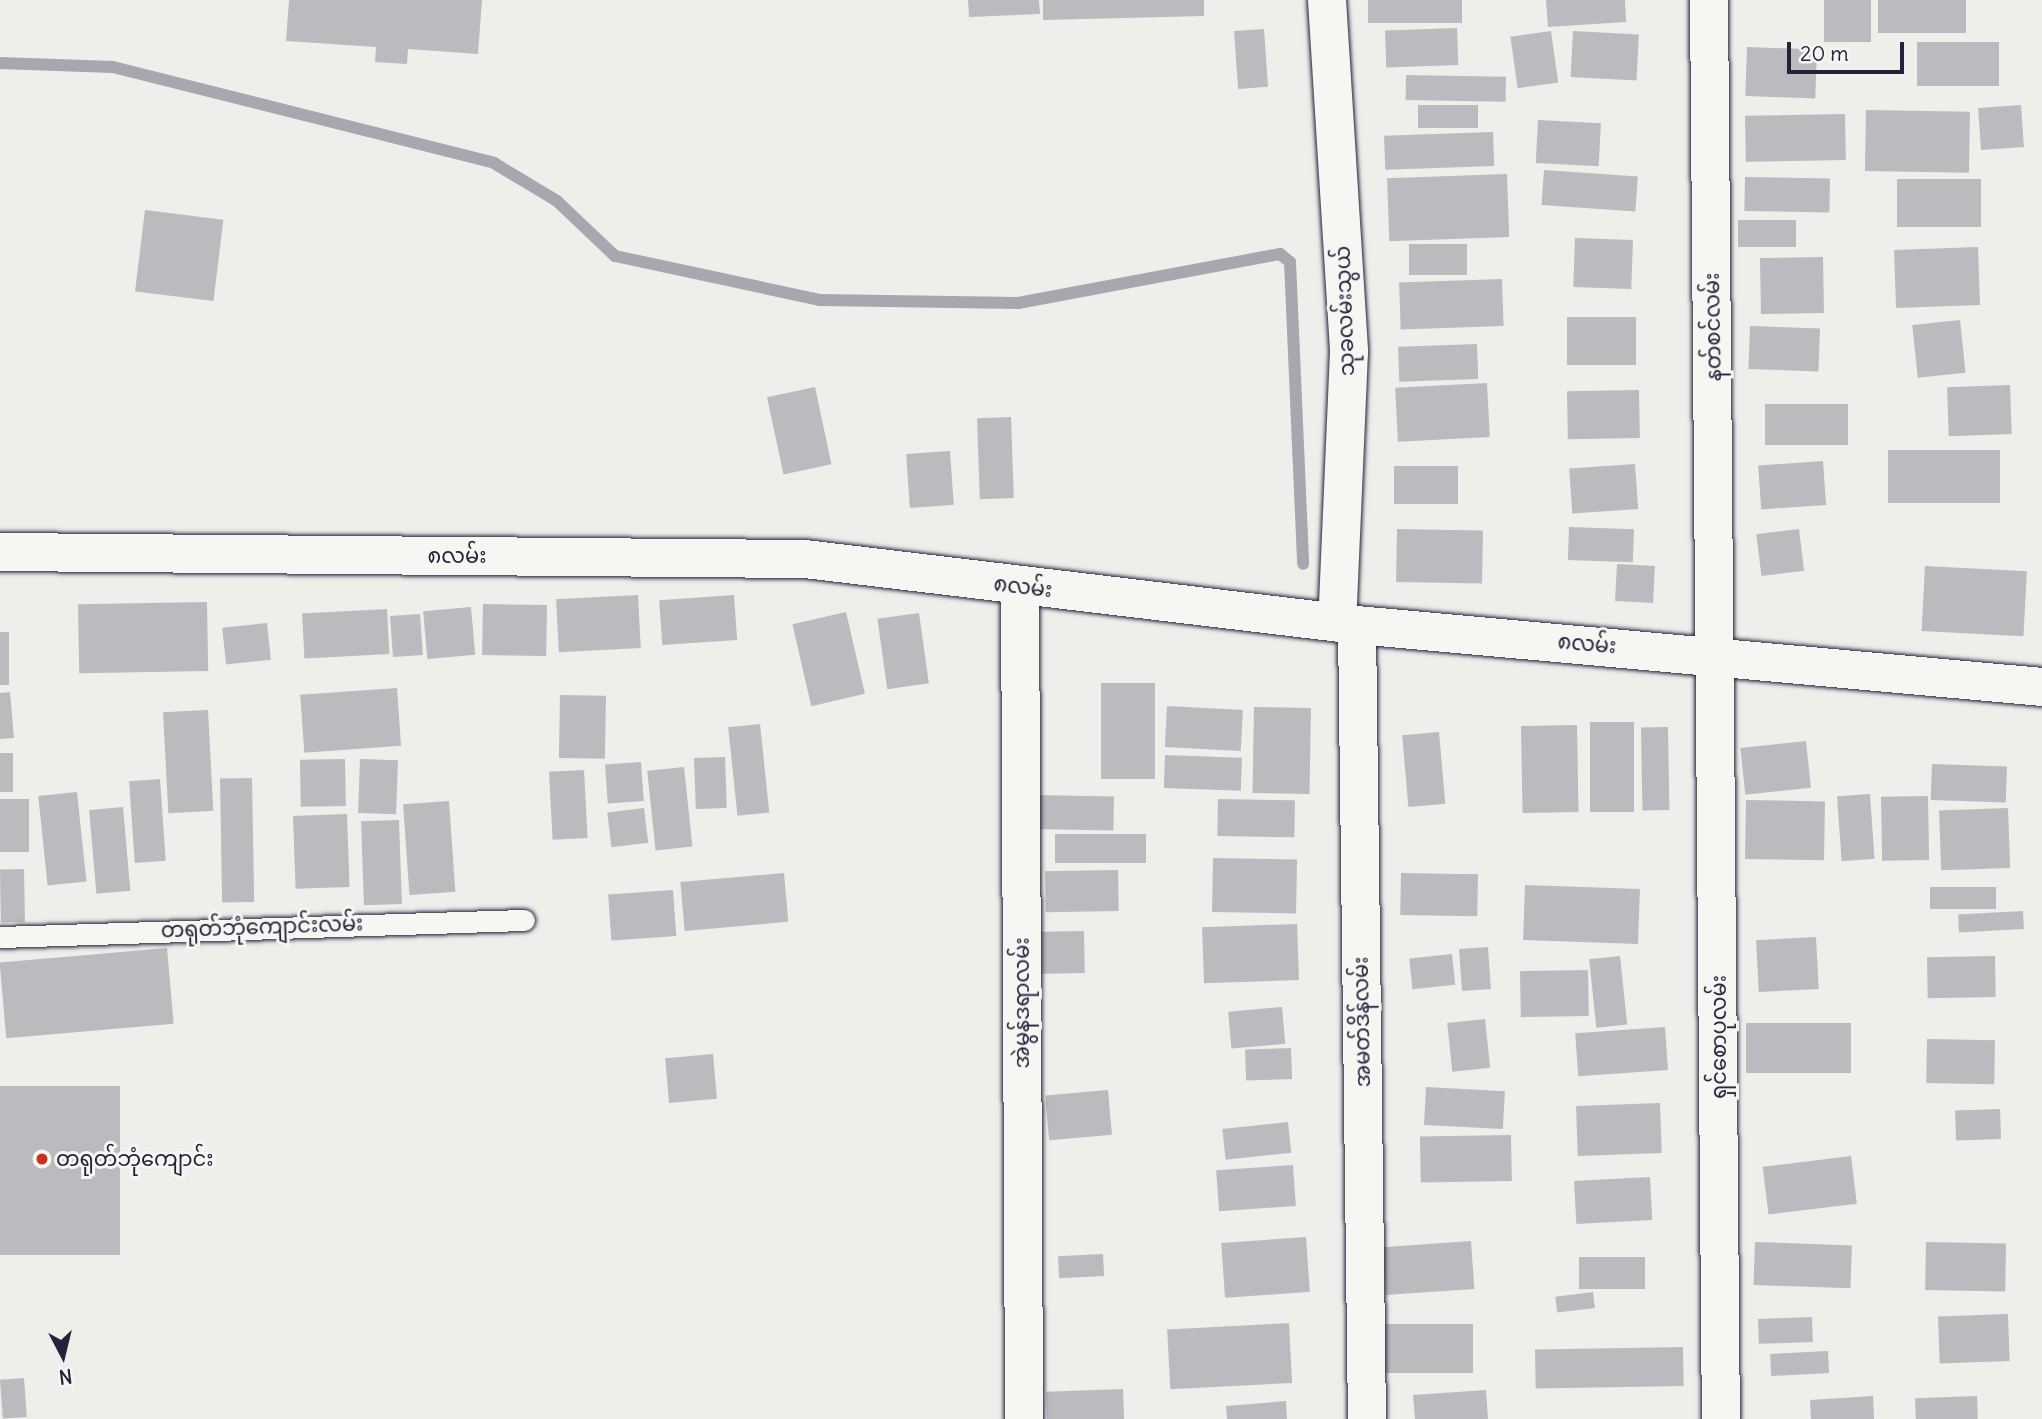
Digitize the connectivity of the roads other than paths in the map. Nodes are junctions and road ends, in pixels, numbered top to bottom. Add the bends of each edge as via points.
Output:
1 (1327, 0) edge
2 (1709, 0) edge
3 (0, 552) edge
4 (1020, 587) junction
5 (1347, 623) junction
6 (1717, 654) junction
7 (2042, 687) edge
8 (524, 920) dead end
9 (0, 937) edge
10 (1024, 1419) edge
11 (1367, 1419) edge
12 (1721, 1419) edge

1 - 5 street, သုခလမ်းသွယ် via 1349,352
2 - 6 street, နတ်စင်လမ်း
3 - 4 street, ၈လမ်း via 805,559
4 - 5 street, ၈လမ်း
4 - 10 street, အဲမွန်ဒရာလမ်း
5 - 6 street, ၈လမ်း
5 - 11 street, အမတ်ဒိန်လမ်း
6 - 7 street, ၈လမ်း
6 - 12 street, ရှင်စောပုလမ်း
8 - 9 lane, တရုတ်ဘုံကျောင်းလမ်း

